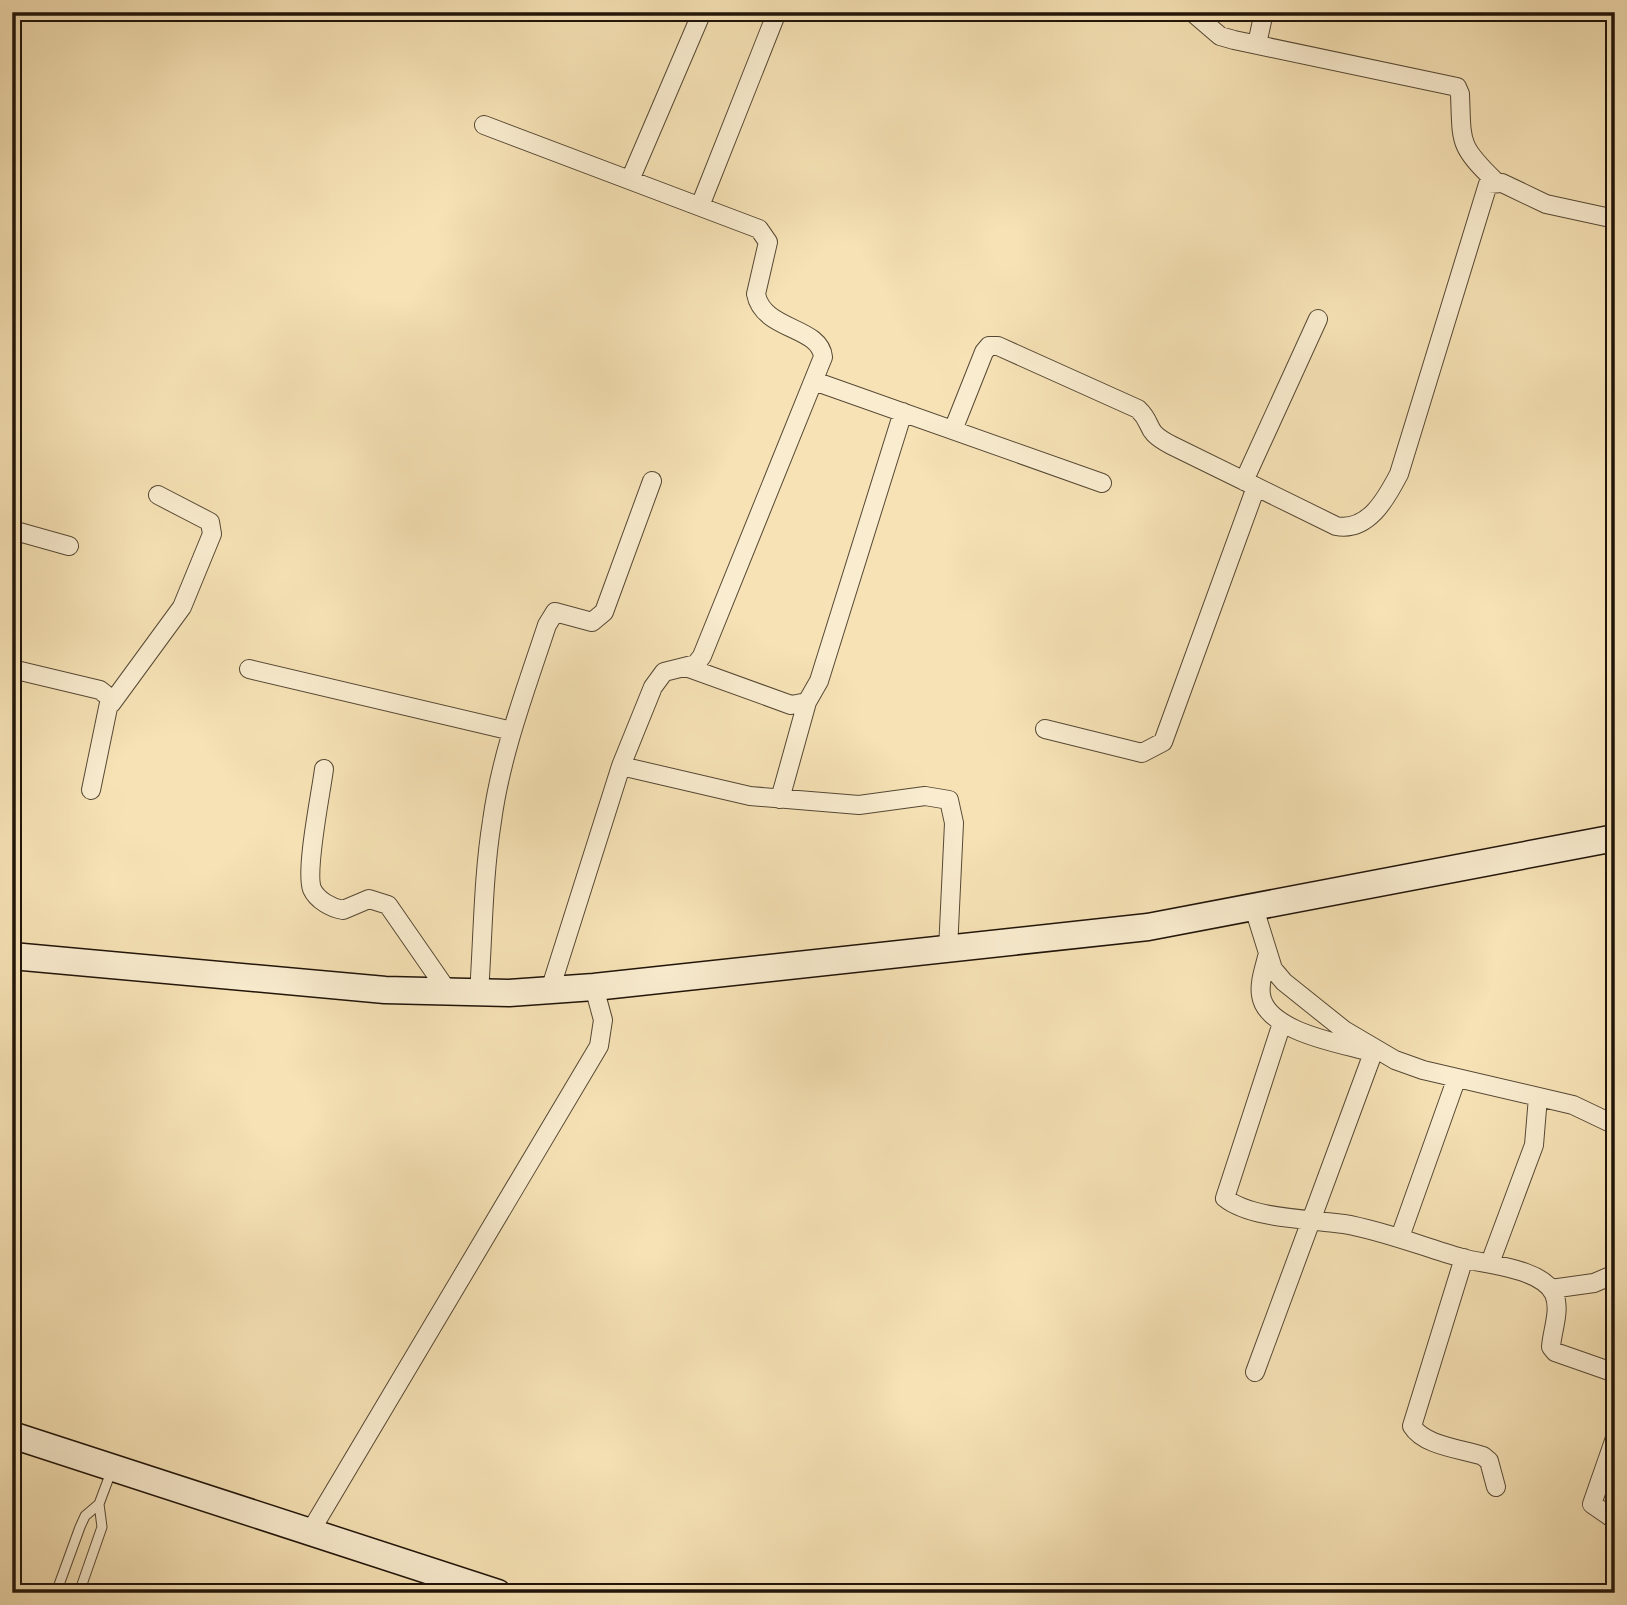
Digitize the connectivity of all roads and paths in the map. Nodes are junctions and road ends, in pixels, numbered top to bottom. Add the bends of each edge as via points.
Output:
1 (702, 12) edge
2 (777, 12) edge
3 (1192, 12) edge
4 (1264, 12) edge
5 (1257, 44) junction
6 (484, 125) dead end
7 (630, 180) junction
8 (1494, 181) junction
9 (700, 206) junction
10 (1615, 219) edge
11 (1318, 319) dead end
12 (814, 381) junction
13 (903, 412) junction
14 (953, 430) junction
15 (652, 481) dead end
16 (1102, 483) dead end
17 (1250, 484) junction
18 (158, 495) dead end
19 (12, 530) edge
20 (69, 546) dead end
21 (686, 667) junction
22 (12, 668) edge
23 (249, 669) dead end
24 (807, 702) junction
25 (111, 704) junction
26 (1045, 729) dead end
27 (512, 731) junction
28 (621, 766) junction
29 (324, 769) dead end
30 (91, 790) dead end
31 (780, 799) junction
32 (1615, 838) edge
33 (1254, 908) junction
34 (948, 950) junction
35 (12, 956) edge
36 (1267, 957) junction
37 (594, 987) junction
38 (550, 990) junction
39 (449, 993) junction
40 (479, 993) junction
41 (1282, 1023) junction
42 (1373, 1053) junction
43 (1395, 1060) junction
44 (1456, 1080) junction
45 (1538, 1097) junction
46 (1615, 1125) edge
47 (1311, 1219) junction
48 (1400, 1237) junction
49 (1464, 1258) junction
50 (1490, 1263) junction
51 (1615, 1274) edge
52 (1551, 1289) junction
53 (1255, 1372) dead end
54 (1615, 1373) edge
55 (12, 1435) edge
56 (1615, 1439) edge
57 (112, 1469) junction
58 (1496, 1487) dead end
59 (99, 1504) junction
60 (1615, 1520) edge
61 (310, 1532) junction
62 (56, 1593) edge
63 (79, 1593) edge
64 (498, 1593) edge

1 - 7 street
2 - 9 street
3 - 5 street via 1220,36
4 - 5 street
5 - 8 street via 1457,87 1463,145
6 - 7 street
7 - 9 street
8 - 10 street via 1546,204
8 - 17 street via 1483,191 1405,458 1376,511 1352,527 1336,526
9 - 12 street via 766,235 758,302 767,315 816,340 823,357
11 - 17 street
12 - 13 street
12 - 21 street via 709,640 696,664
13 - 14 street
13 - 24 street via 819,681
14 - 16 street
14 - 17 street via 984,352 989,346 998,346 1139,409 1157,438
15 - 27 street via 604,612 592,622 561,612 550,618
17 - 26 street via 1163,742 1142,753
18 - 25 street via 210,522 212,534 182,607
19 - 20 street
21 - 24 street via 791,705
21 - 28 street via 664,672 658,679
22 - 25 street via 100,690
23 - 27 street
24 - 31 street
25 - 30 street
27 - 40 street via 492,821
28 - 31 street via 728,793
28 - 38 street
29 - 39 street via 311,872 313,891 323,902 343,910 369,900 394,910
31 - 34 street via 859,805 925,796 949,800 954,823
32 - 33 street
33 - 34 street via 1149,927
33 - 36 street
34 - 37 street
35 - 39 street
36 - 41 street via 1261,996 1271,1015
36 - 43 street via 1296,992 1344,1030
37 - 38 street
37 - 61 street via 603,1020 599,1046
38 - 40 street
39 - 40 street
41 - 42 street
41 - 47 street via 1226,1198 1260,1212
42 - 43 street
42 - 47 street
43 - 44 street
44 - 45 street
44 - 48 street
45 - 46 street via 1573,1105
45 - 50 street via 1534,1145
47 - 48 street
47 - 53 street
48 - 49 street
49 - 50 street
49 - 58 street via 1412,1426 1426,1438 1489,1461
50 - 52 street
51 - 52 street via 1594,1283
52 - 54 street via 1557,1308 1551,1347 1563,1357
55 - 57 street
56 - 60 street via 1592,1504
57 - 59 lane
57 - 61 street
59 - 62 lane via 80,1527
59 - 63 lane via 102,1527
61 - 64 street

